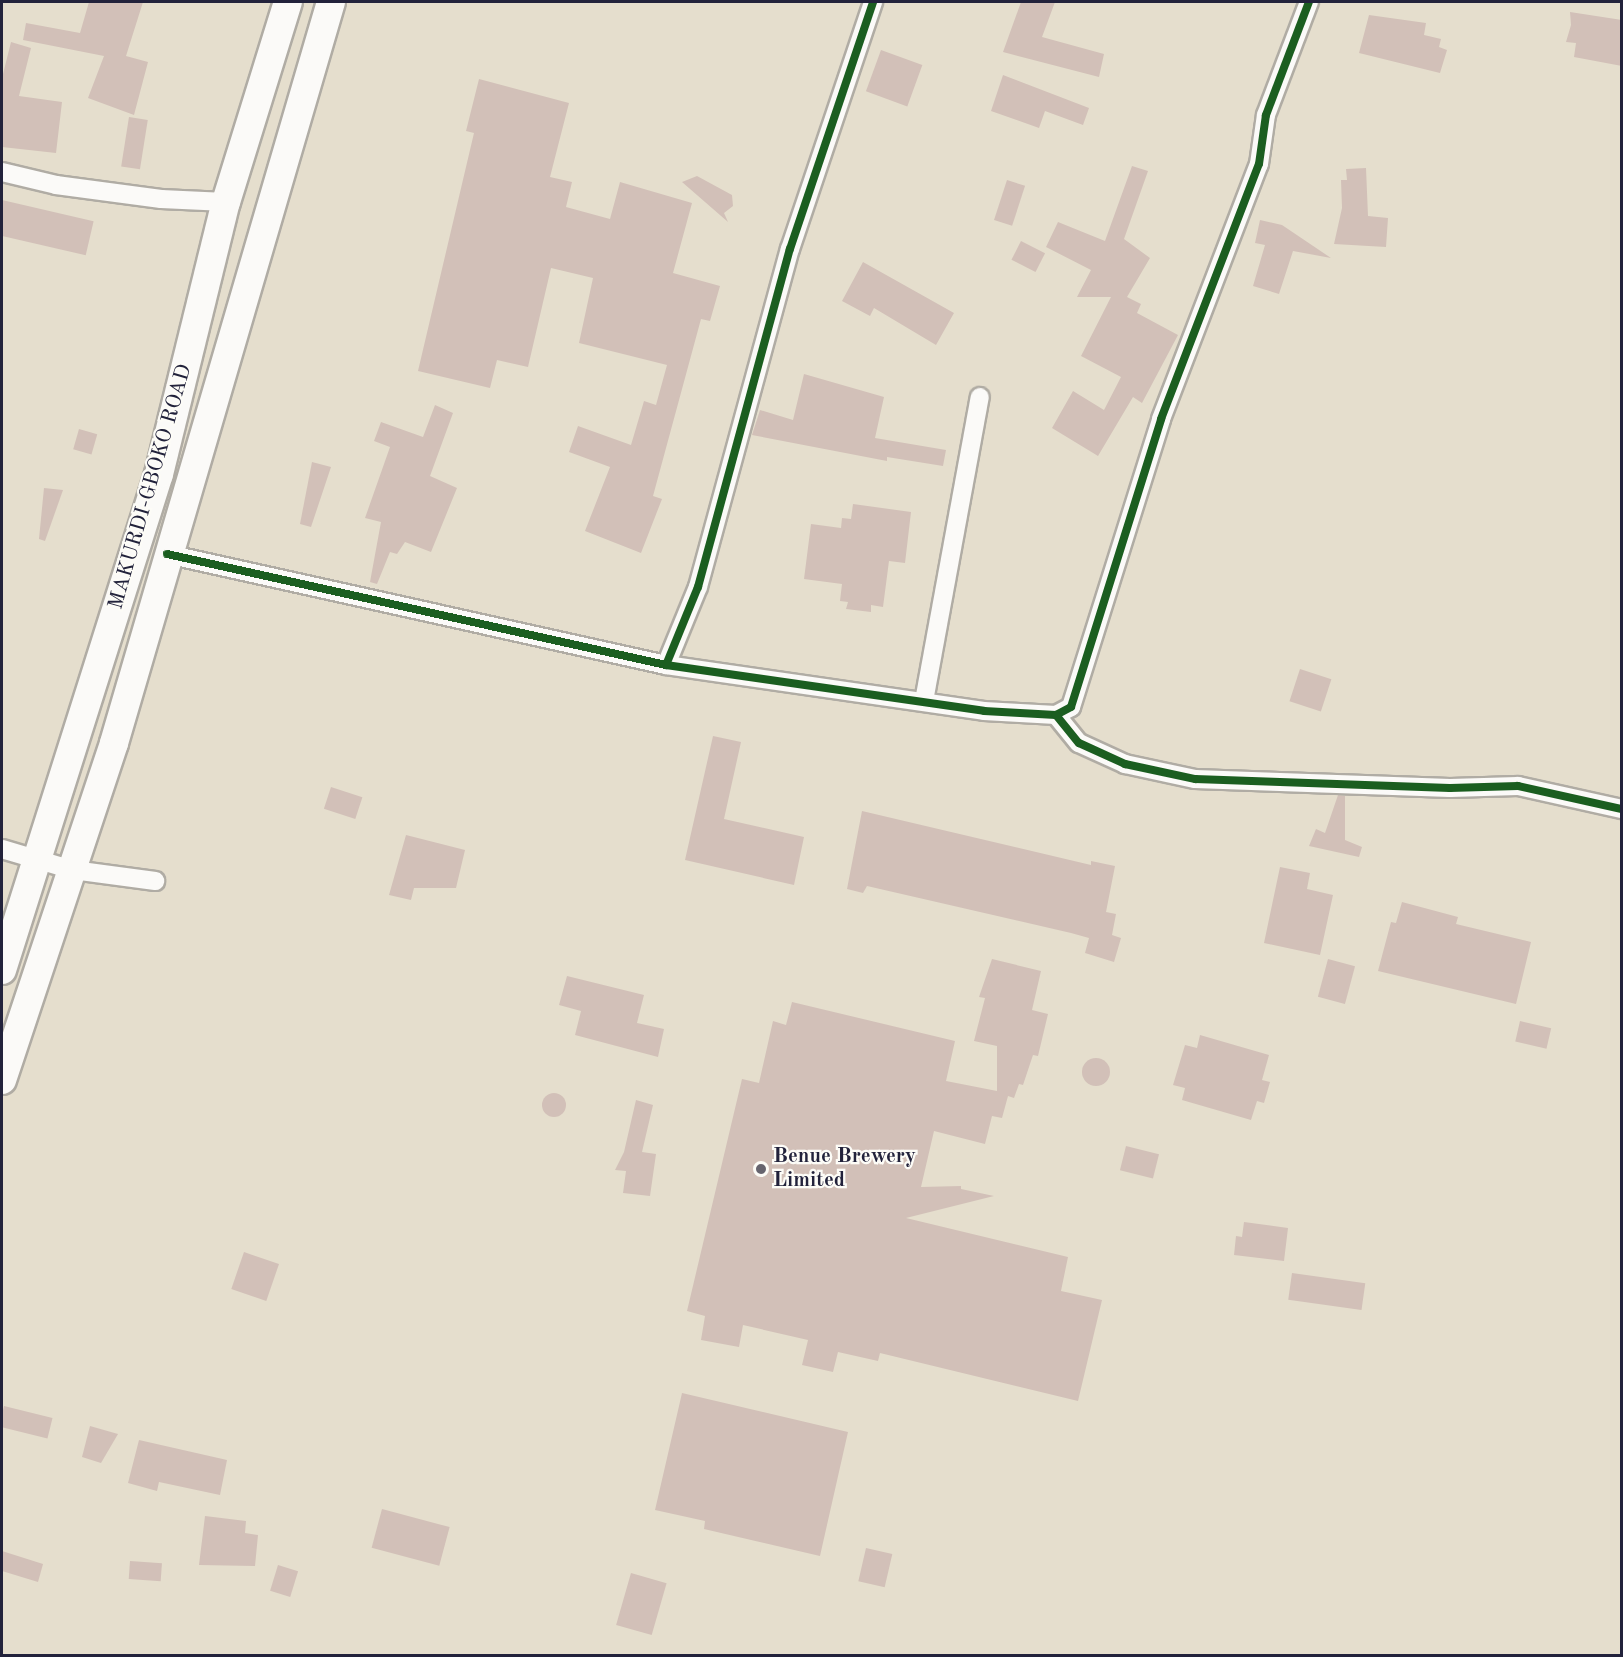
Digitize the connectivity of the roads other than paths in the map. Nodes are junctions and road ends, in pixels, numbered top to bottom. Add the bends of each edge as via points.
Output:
1 (288, 2) edge
2 (331, 2) edge
3 (873, 2) edge
4 (1309, 2) edge
5 (2, 172) edge
6 (226, 202) junction
7 (980, 397) dead end
8 (167, 554) junction
9 (666, 665) junction
10 (924, 701) junction
11 (1056, 715) junction
12 (1622, 808) edge
13 (2, 849) edge
14 (37, 862) junction
15 (74, 870) junction
16 (155, 881) dead end
17 (2, 970) edge
18 (2, 1080) edge

1 - 6 main road, MAKURDI-GBOKO ROAD
2 - 8 main road
3 - 9 street via 790,249 698,587
4 - 11 street via 1266,115 1258,164 1161,419 1071,707
5 - 6 street via 161,199
6 - 14 main road, MAKURDI-GBOKO ROAD via 159,474
7 - 10 street
8 - 9 street
8 - 15 main road
9 - 10 street
10 - 11 street via 984,711
11 - 12 street via 1079,743 1125,764 1195,779 1450,788 1518,786
13 - 14 street
14 - 15 street
14 - 17 main road, MAKURDI-GBOKO ROAD
15 - 16 street
15 - 18 main road

